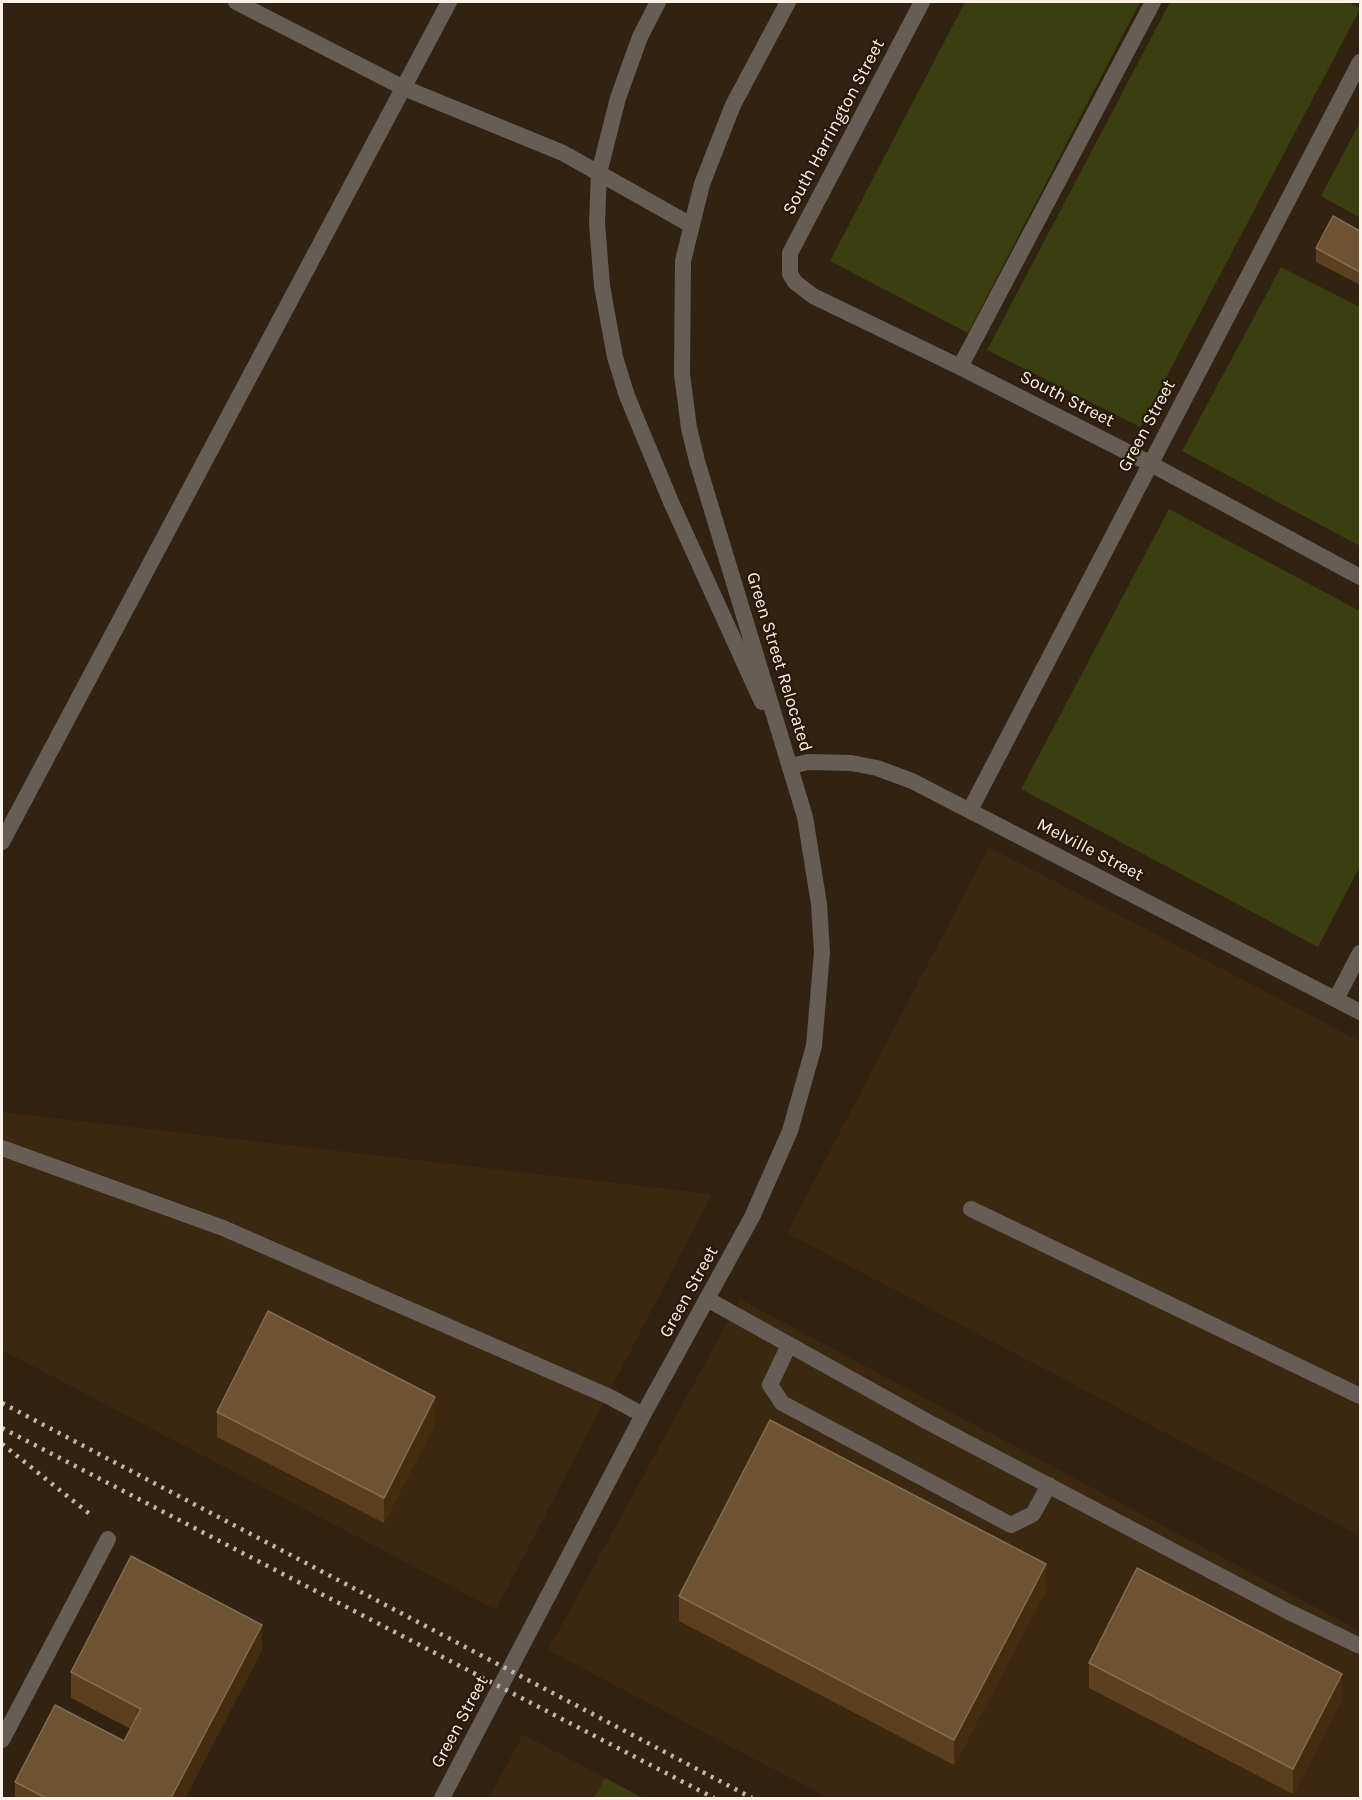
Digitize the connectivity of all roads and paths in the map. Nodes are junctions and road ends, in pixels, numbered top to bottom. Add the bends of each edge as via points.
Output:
1 (236, 2) edge
2 (449, 2) edge
3 (658, 2) edge
4 (788, 2) edge
5 (922, 2) edge
6 (1153, 2) edge
7 (1360, 62) edge
8 (404, 88) junction
9 (599, 173) junction
10 (691, 225) junction
11 (790, 274) joint
12 (960, 367) junction
13 (1149, 463) junction
14 (1360, 577) edge
15 (791, 766) junction
16 (970, 810) junction
17 (2, 842) edge
18 (1360, 953) edge
19 (1336, 999) junction
20 (1360, 1012) edge
21 (2, 1148) edge
22 (971, 1209) dead end
23 (707, 1299) junction
24 (789, 1345) junction
25 (1360, 1396) edge
26 (644, 1415) junction
27 (1049, 1485) junction
28 (108, 1539) dead end
29 (1360, 1646) edge
30 (2, 1740) edge
31 (442, 1798) edge

1 - 8 street
2 - 8 street
3 - 9 street, Green Street Relocated via 640,37 618,98
4 - 10 street, Green Street Relocated via 715,146
5 - 11 street, South Harrington Street via 790,253
6 - 12 street
7 - 13 street, Green Street
8 - 9 street via 563,153
8 - 17 street
9 - 10 street
9 - 15 street, Green Street Relocated via 597,224 602,286 615,357 627,396
10 - 15 street, Green Street Relocated via 681,294 682,374 689,428
11 - 12 street, South Street via 804,291
12 - 13 street, South Street
13 - 14 street, South Street
13 - 16 street, Green Street
15 - 16 street, Melville Street via 826,761 877,768
15 - 23 street, Green Street via 805,817 819,904 822,952 814,1046 805,1084 775,1167
16 - 19 street, Melville Street
18 - 19 street
19 - 20 street, Melville Street
21 - 26 street via 223,1228
22 - 25 street
23 - 24 street
23 - 26 street, Green Street
24 - 27 street
24 - 27 street via 770,1385 782,1403 802,1414 1011,1525 1033,1514
26 - 31 street, Green Street
27 - 29 street
28 - 30 street

